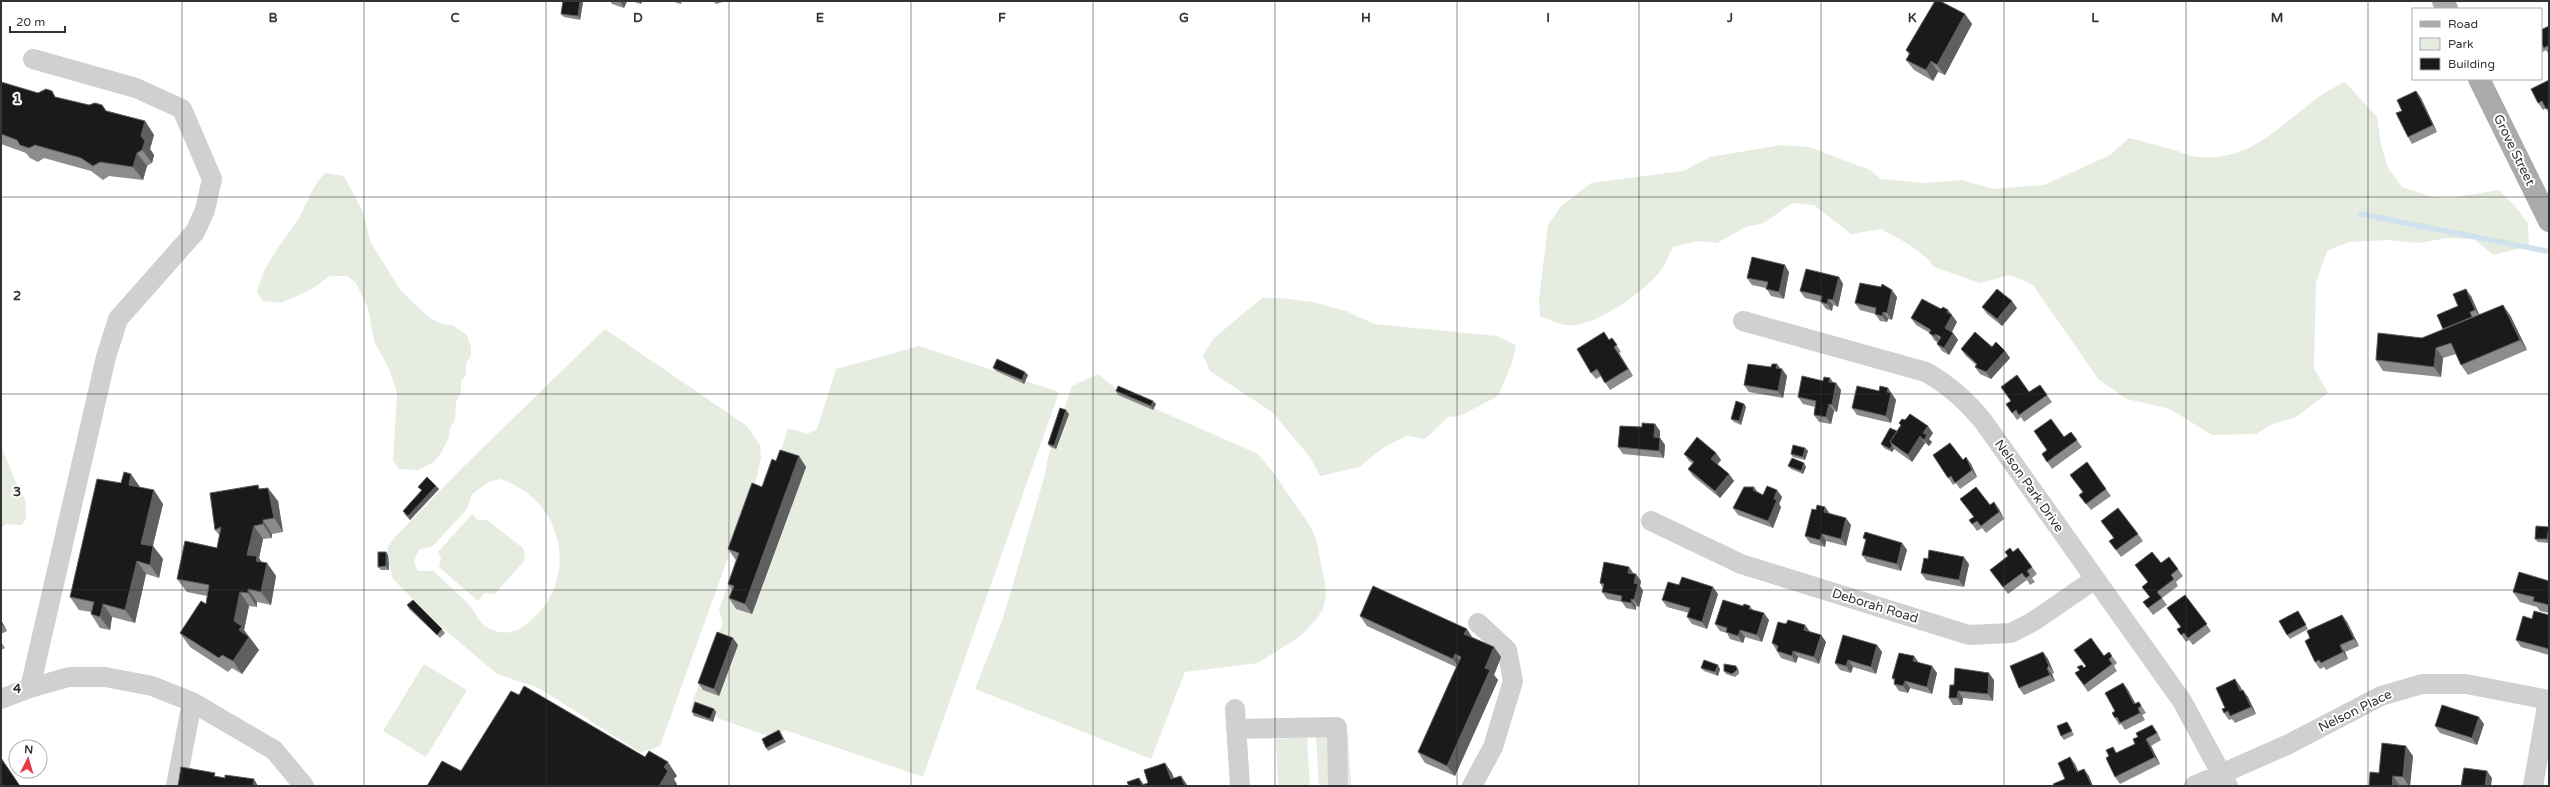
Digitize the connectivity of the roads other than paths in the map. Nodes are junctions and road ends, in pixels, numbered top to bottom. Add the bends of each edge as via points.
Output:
1 (33, 59) dead end
2 (2479, 80) edge
3 (2549, 221) edge
4 (1743, 321) dead end
5 (1651, 521) dead end
6 (2095, 579) junction
7 (1478, 623) dead end
8 (30, 688) junction
9 (1, 699) edge
10 (2548, 700) edge
11 (192, 702) junction
12 (1235, 709) dead end
13 (1236, 729) junction
14 (2225, 779) edge
15 (176, 786) edge
16 (304, 786) edge
17 (1240, 786) edge
18 (1338, 786) edge
19 (1472, 786) edge
20 (2194, 786) edge
21 (2533, 786) edge

1 - 8 street via 136,88 182,109 212,179 205,210 195,232 118,319 106,357
2 - 3 main road, Grove Street
4 - 6 street, Nelson Park Drive via 1926,372 1947,384 1983,421
5 - 6 street, Deborah Road via 1741,564 1969,635 2011,633 2034,622
6 - 14 street, Nelson Park Drive via 2182,701
7 - 19 street via 1507,650 1513,681 1493,747
8 - 9 street
8 - 11 street via 69,677 105,677 152,686
10 - 14 street, Nelson Place via 2466,684 2422,684 2381,696
10 - 21 street
11 - 15 street
11 - 16 street via 274,750
12 - 13 street
13 - 17 street
13 - 18 street via 1337,727
14 - 20 street, Nelson Place

